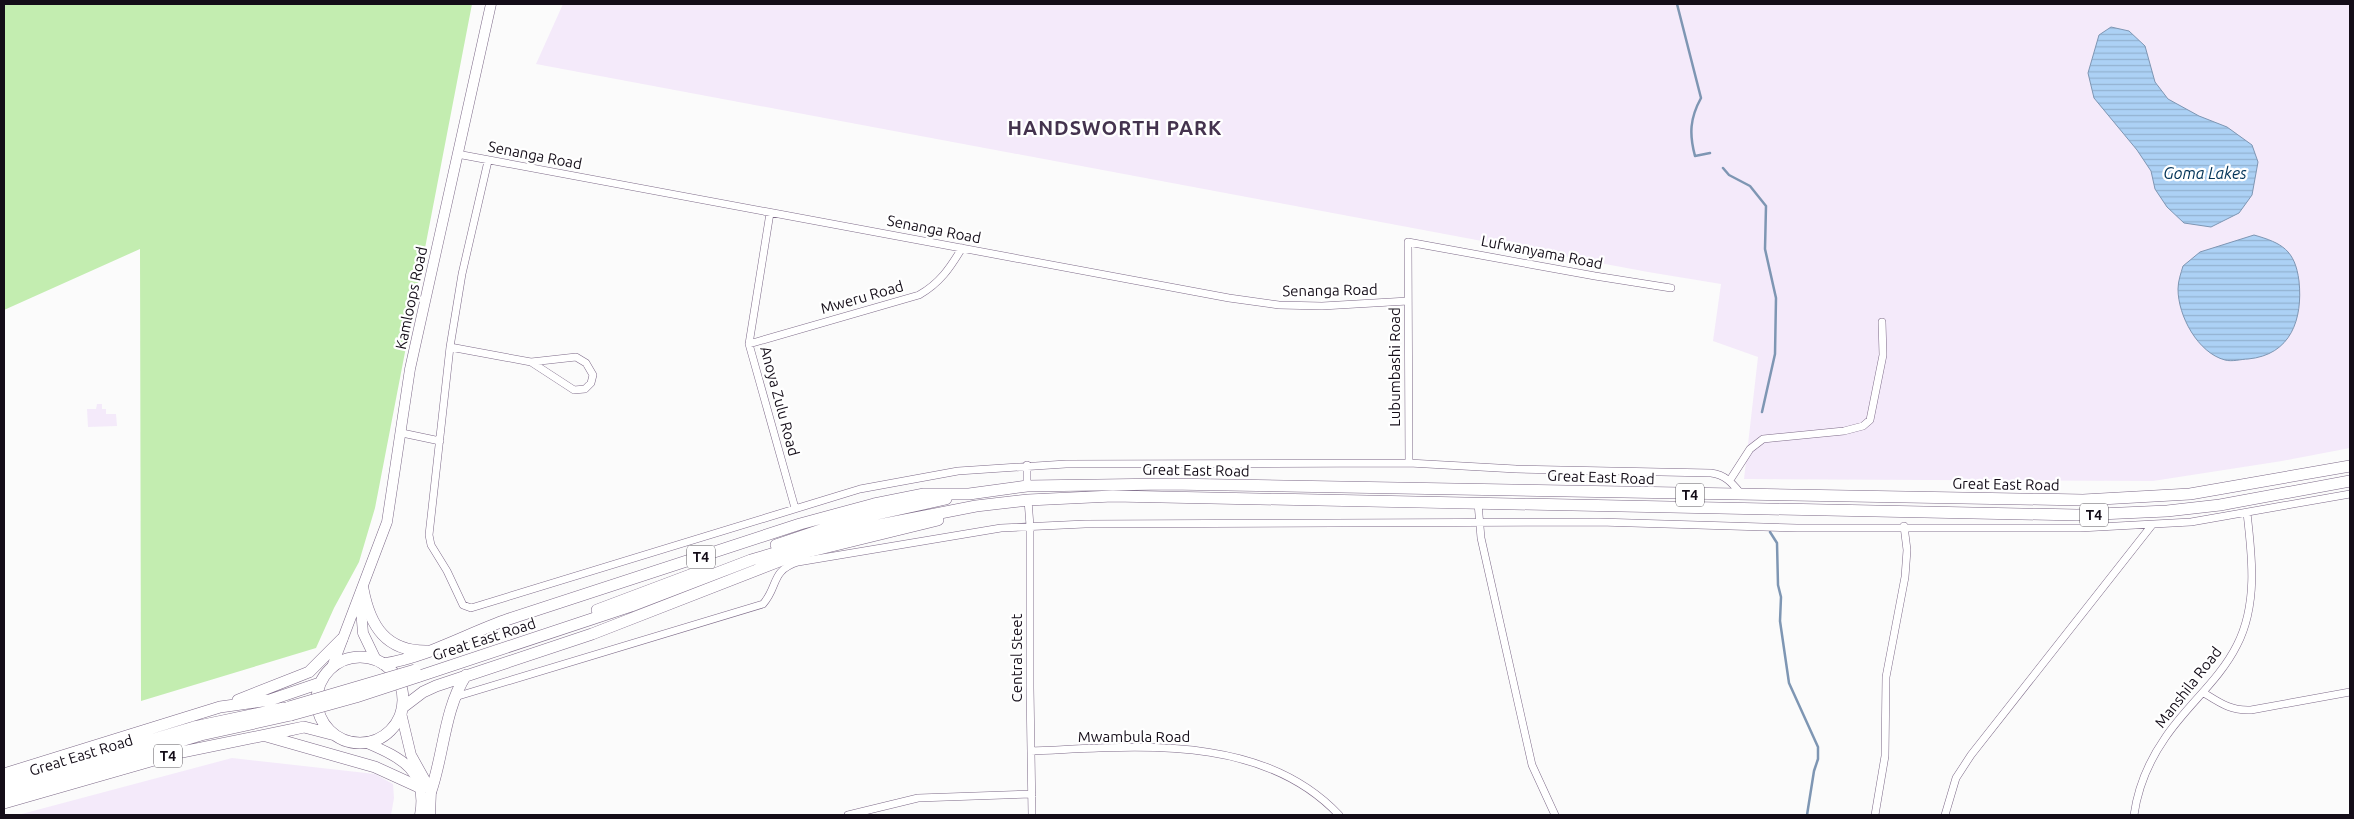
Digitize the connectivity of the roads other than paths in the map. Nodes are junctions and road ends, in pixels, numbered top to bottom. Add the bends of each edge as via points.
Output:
1 (491, 4) edge
2 (457, 154) junction
3 (488, 161) junction
4 (770, 213) junction
5 (1408, 242) joint
6 (962, 248) junction
7 (1671, 288) dead end
8 (1408, 301) junction
9 (1882, 322) dead end
10 (749, 344) junction
11 (450, 347) junction
12 (531, 362) junction
13 (402, 433) junction
14 (440, 441) junction
15 (1409, 463) junction
16 (1027, 465) junction
17 (2350, 466) edge
18 (1730, 480) junction
19 (2350, 481) edge
20 (1027, 486) junction
21 (969, 494) junction
22 (2350, 494) edge
23 (1743, 496) junction
24 (1028, 500) junction
25 (1478, 503) junction
26 (795, 508) junction
27 (972, 508) junction
28 (2247, 513) junction
29 (1478, 522) junction
30 (2152, 525) junction
31 (1030, 526) junction
32 (1904, 526) junction
33 (362, 593) junction
34 (342, 639) junction
35 (440, 648) junction
36 (380, 662) junction
37 (332, 667) junction
38 (416, 674) junction
39 (466, 676) junction
40 (320, 683) junction
41 (2350, 692) edge
42 (2204, 693) junction
43 (455, 697) junction
44 (220, 707) junction
45 (290, 711) junction
46 (401, 711) junction
47 (335, 735) junction
48 (263, 736) junction
49 (366, 743) junction
50 (1031, 751) junction
51 (4, 774) edge
52 (4, 784) edge
53 (428, 792) junction
54 (4, 794) edge
55 (1032, 794) junction
56 (4, 804) edge
57 (420, 815) edge
58 (430, 815) edge
59 (848, 815) edge
60 (1032, 815) edge
61 (1339, 815) edge
62 (1555, 815) edge
63 (1875, 815) edge
64 (1945, 815) edge
65 (2134, 815) edge

1 - 2 main road, Kamloops Road
2 - 3 street, Senanga Road
2 - 13 main road, Kamloops Road via 410,369
3 - 4 street, Senanga Road
3 - 11 street via 462,274
4 - 6 street, Senanga Road
4 - 10 street, Anoya Zulu Road
5 - 7 street, Lufwanyama Road
5 - 8 street, Lubumbashi Road
6 - 8 street, Senanga Road via 1279,305
6 - 10 street, Mweru Road via 946,274 935,286 919,295
8 - 15 street, Lubumbashi Road
9 - 18 street via 1883,355 1870,420 1844,431 1763,439 1750,449
10 - 26 street, Anoya Zulu Road
11 - 12 street
11 - 14 street
12 - 12 street via 574,390 584,389 591,383 591,368 576,357
13 - 14 street
13 - 33 main road, Kamloops Road via 387,522
14 - 26 street via 429,535 463,605 471,608
15 - 16 street
15 - 18 street via 1516,470 1711,472
16 - 20 street
16 - 26 street via 904,480
17 - 23 main road, Great East Road / T4 via 2190,494 2110,499
18 - 23 street
19 - 25 main road, Great East Road / T4 via 2211,506 2077,515
20 - 21 main road, Great East Road / T4
20 - 23 main road, Great East Road / T4 via 1168,484
21 - 35 main road, Great East Road / T4 via 924,494 800,524 509,619
21 - 38 main road, Great East Road / T4 via 850,520
22 - 28 street
24 - 25 main road, Great East Road / T4 via 1113,496
24 - 27 main road, Great East Road / T4
24 - 31 street, Central Steet
25 - 29 street
27 - 38 main road, Great East Road / T4 via 853,530 751,560 631,606
27 - 39 main road, Great East Road / T4 via 930,523 795,555 592,634
28 - 30 street
28 - 42 street, Manshila Road via 2252,569 2246,620 2234,650
29 - 31 street
29 - 32 street via 1797,528
29 - 62 street via 1532,765
30 - 32 street via 2080,528
30 - 64 street via 1971,755 1956,778
31 - 43 street via 946,536 798,562 779,572 769,597 762,604
31 - 50 street, Central Steet
32 - 63 street via 1907,550 1905,577 1886,677 1885,756
33 - 34 main road, Kamloops Road
33 - 35 main road via 372,622 390,641 414,651
33 - 36 main road, Kamloops Road via 363,634
34 - 37 main road, Kamloops Road
34 - 44 main road via 309,672
35 - 36 main road, Great East Road / T4 via 411,659
36 - 37 main road via 368,657 349,658
36 - 46 main road via 397,679 402,693
37 - 40 main road
38 - 45 main road, Great East Road / T4, bridge via 356,698
39 - 43 main road
39 - 46 main road, Great East Road / T4 via 423,692
40 - 44 main road, Great East Road / T4 via 270,700
40 - 47 main road via 319,712 322,721
41 - 42 street via 2251,710 2225,706
42 - 65 street, Manshila Road via 2166,736 2148,766
43 - 53 main road
44 - 51 main road, Great East Road / T4
45 - 52 main road, Great East Road / T4 via 194,727
45 - 54 main road, Great East Road / T4
46 - 49 main road via 394,726 384,736
46 - 53 main road via 411,755
47 - 48 main road, Great East Road / T4 via 304,727
47 - 49 main road via 350,742
48 - 53 main road via 375,767
48 - 56 main road, Great East Road / T4 via 182,752
49 - 53 main road via 402,760
50 - 55 street, Central Steet
50 - 61 street, Mwambula Road via 1125,747 1181,748 1225,754 1267,768 1300,784
53 - 57 main road
53 - 58 main road
55 - 59 street via 918,798
55 - 60 street, Central Steet

